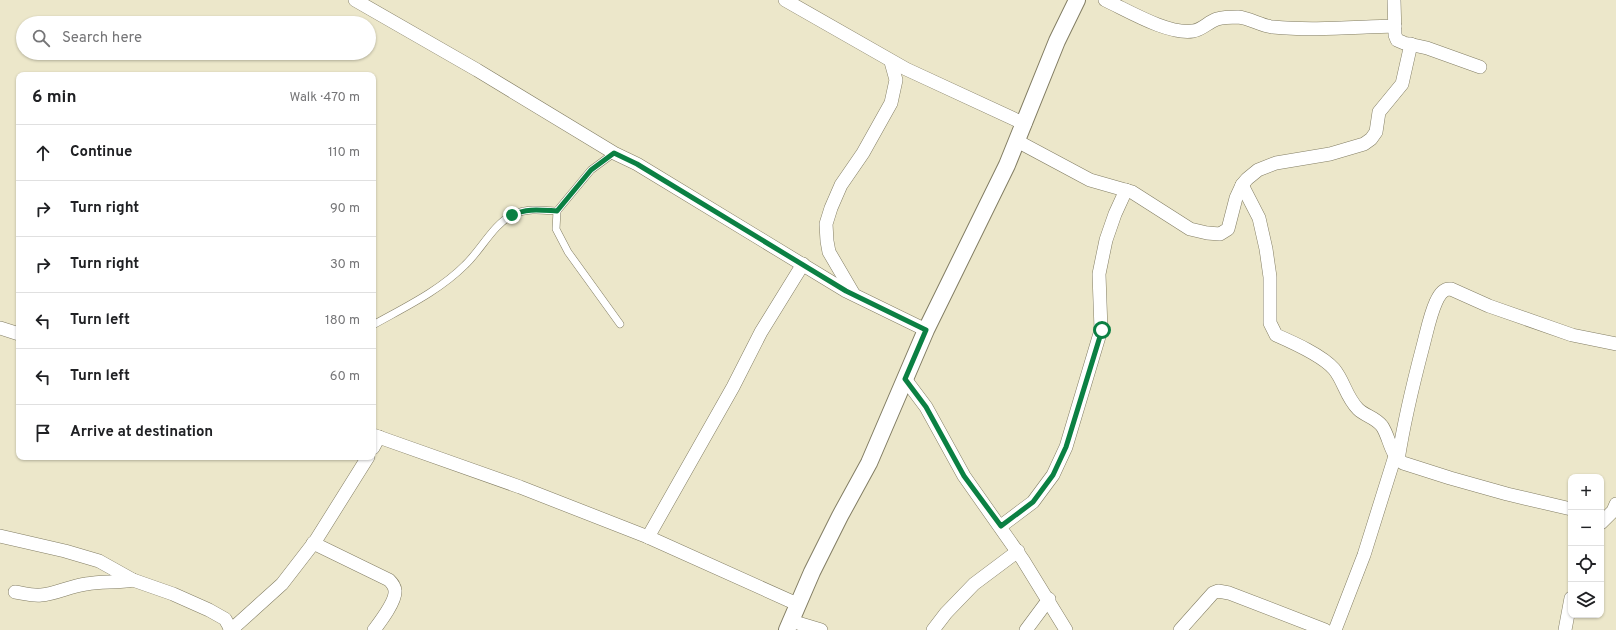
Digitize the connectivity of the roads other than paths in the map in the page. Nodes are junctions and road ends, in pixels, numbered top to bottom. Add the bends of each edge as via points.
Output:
1 (355, 0) edge
2 (785, 0) edge
3 (1077, 0) edge
4 (1105, 0) edge
5 (1394, 0) edge
6 (1394, 26) junction
7 (1411, 44) junction
8 (892, 62) junction
9 (1480, 67) dead end
10 (1025, 124) junction
11 (1017, 141) junction
12 (614, 153) junction
13 (1242, 185) junction
14 (1126, 190) junction
15 (557, 211) junction
16 (803, 264) junction
17 (854, 295) junction
18 (376, 323) edge
19 (620, 324) dead end
20 (0, 328) edge
21 (926, 330) junction
22 (16, 333) edge
23 (1616, 344) edge
24 (905, 379) junction
25 (376, 440) edge
26 (1396, 458) junction
27 (366, 460) edge
28 (1568, 508) edge
29 (1615, 509) edge
30 (1604, 520) edge
31 (1001, 526) junction
32 (0, 536) edge
33 (648, 537) junction
34 (313, 543) junction
35 (1018, 551) junction
36 (133, 580) junction
37 (16, 592) dead end
38 (1049, 599) junction
39 (797, 604) junction
40 (1568, 614) edge
41 (789, 626) edge
42 (230, 630) edge
43 (374, 630) edge
44 (821, 630) edge
45 (933, 630) edge
46 (1026, 630) edge
47 (1066, 630) edge
48 (1180, 630) edge
49 (1325, 630) edge
50 (1335, 630) edge
51 (1565, 630) edge

1 - 12 street
2 - 8 street
3 - 10 street via 1057,41
4 - 6 street via 1163,26 1191,32 1216,19 1226,17 1240,17 1270,27
5 - 6 street
6 - 7 street via 1397,40
7 - 9 street
7 - 13 street via 1402,84 1379,112 1376,132 1371,139 1364,144 1330,154 1276,163 1258,170
8 - 10 street
8 - 17 street via 896,80 891,103 863,153 841,185 826,224 829,252
10 - 11 street
11 - 14 street via 1090,180
11 - 21 street
12 - 15 lane via 591,170
12 - 16 street via 637,164
13 - 14 street via 1228,229 1220,234 1190,229
13 - 26 street via 1258,218 1266,249 1270,277 1270,323 1276,335 1293,342 1333,369 1357,408 1379,422
14 - 31 street via 1106,240 1099,274 1102,330 1066,447 1053,475 1033,502
15 - 18 lane via 530,210 512,215 448,280
15 - 19 lane via 556,229 568,252
16 - 17 street
16 - 33 street via 761,332 733,387
17 - 21 street
20 - 22 street
21 - 24 street
23 - 26 street via 1572,335 1489,306 1451,288 1444,290 1436,300
24 - 31 street via 926,407 964,476
24 - 39 street via 869,463
25 - 33 street via 520,487
26 - 28 street via 1403,463 1450,478
26 - 50 street via 1364,555
27 - 34 street
29 - 30 street
31 - 35 street
32 - 36 street via 99,561
33 - 39 street
34 - 42 street via 282,584
34 - 43 street via 389,580 394,586 396,592 392,601
35 - 38 street
35 - 45 street via 974,584
36 - 37 street via 87,583 68,587 56,593 40,595
36 - 42 street via 208,610 225,619
38 - 46 street
38 - 47 street
39 - 41 street
40 - 51 street
41 - 44 street
48 - 49 street via 1210,595 1218,591

